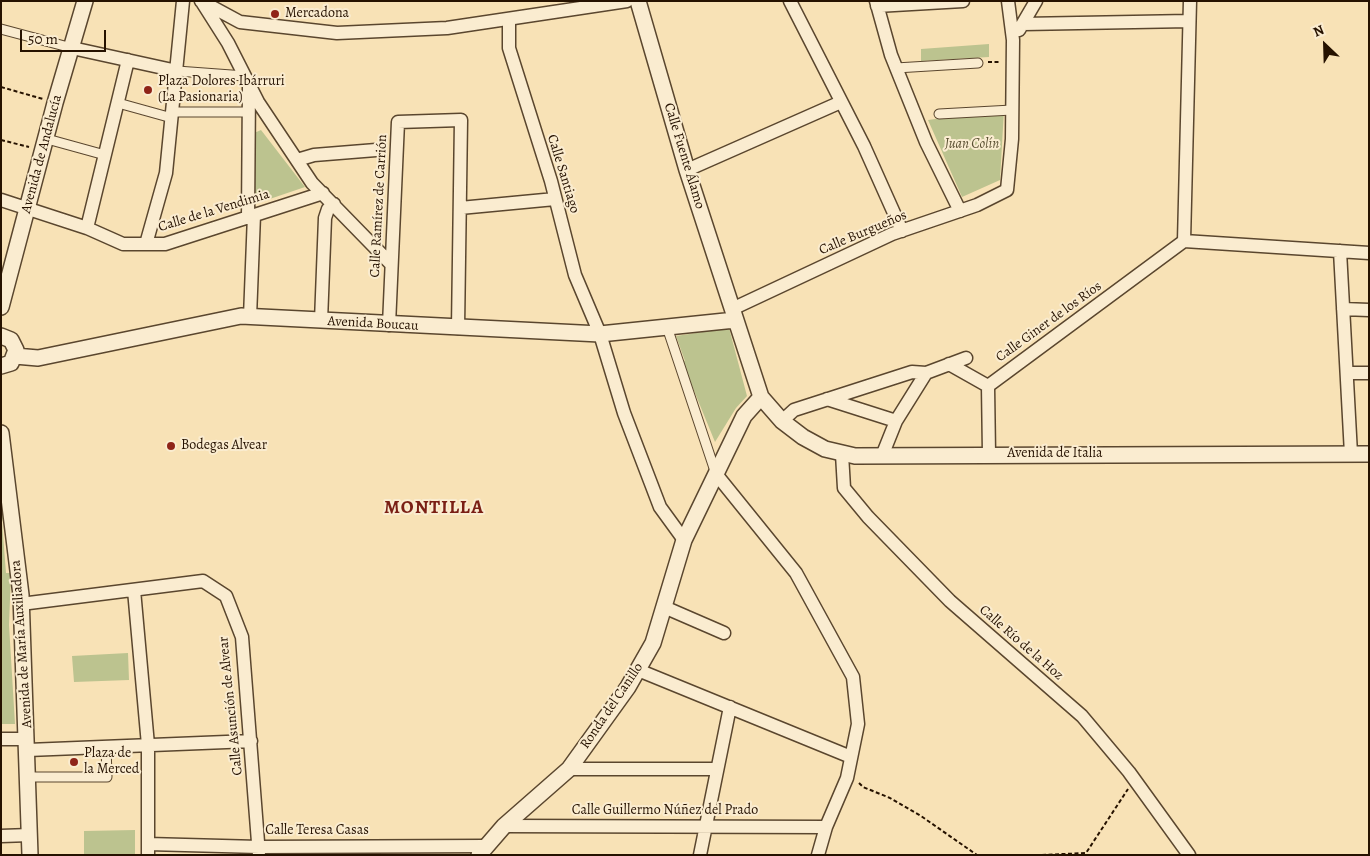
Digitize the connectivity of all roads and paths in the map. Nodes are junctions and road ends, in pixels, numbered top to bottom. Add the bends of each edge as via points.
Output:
1 (85, 1) edge
2 (183, 1) edge
3 (201, 1) edge
4 (627, 1) edge
5 (638, 1) edge
6 (790, 1) edge
7 (963, 1) edge
8 (1008, 1) edge
9 (1036, 1) edge
10 (1190, 1) edge
11 (876, 4) edge
12 (509, 20) junction
13 (1189, 21) junction
14 (1023, 24) junction
15 (1, 29) edge
16 (1013, 40) junction
17 (72, 48) junction
18 (128, 60) junction
19 (1012, 61) junction
20 (978, 63) joint
21 (896, 68) junction
22 (177, 71) junction
23 (247, 80) junction
24 (1, 87) edge
25 (841, 102) junction
26 (55, 103) junction
27 (118, 103) junction
28 (1012, 110) junction
29 (249, 112) junction
30 (940, 114) dead end
31 (172, 115) junction
32 (1, 140) edge
33 (45, 145) junction
34 (376, 150) dead end
35 (105, 155) junction
36 (297, 160) junction
37 (687, 170) junction
38 (323, 194) junction
39 (555, 199) junction
40 (1, 200) edge
41 (334, 204) junction
42 (28, 208) junction
43 (460, 208) junction
44 (960, 211) junction
45 (251, 217) junction
46 (87, 228) junction
47 (902, 231) junction
48 (1184, 242) junction
49 (146, 244) junction
50 (1340, 251) junction
51 (1369, 253) edge
52 (391, 264) junction
53 (1, 307) edge
54 (1343, 309) junction
55 (1369, 310) edge
56 (734, 314) junction
57 (250, 317) junction
58 (321, 321) junction
59 (389, 325) junction
60 (667, 327) junction
61 (458, 328) junction
62 (600, 334) junction
63 (1, 336) edge
64 (966, 358) dead end
65 (949, 364) junction
66 (5, 365) edge
67 (926, 373) junction
68 (1347, 373) junction
69 (1369, 373) edge
70 (988, 386) junction
71 (761, 397) junction
72 (827, 399) junction
73 (782, 421) junction
74 (896, 421) junction
75 (1, 433) edge
76 (842, 454) junction
77 (989, 454) junction
78 (1351, 454) junction
79 (1369, 454) edge
80 (882, 456) junction
81 (716, 474) junction
82 (684, 540) junction
83 (134, 590) junction
84 (22, 604) junction
85 (664, 607) junction
86 (724, 633) dead end
87 (638, 670) junction
88 (730, 707) junction
89 (1, 739) edge
90 (251, 740) junction
91 (27, 744) junction
92 (148, 745) junction
93 (106, 746) junction
94 (852, 757) junction
95 (569, 769) junction
96 (717, 769) junction
97 (849, 772) junction
98 (28, 777) junction
99 (1134, 780) junction
100 (504, 826) junction
101 (706, 826) junction
102 (826, 827) junction
103 (30, 835) junction
104 (1, 836) edge
105 (148, 849) edge
106 (259, 851) edge
107 (482, 851) edge
108 (30, 855) edge
109 (700, 855) edge
110 (818, 855) edge
111 (977, 855) edge
112 (1042, 855) edge
113 (1189, 855) edge

1 - 17 street, Avenida de Andalucía
2 - 22 street
3 - 12 street via 240,22 337,33 447,28
3 - 23 street
4 - 12 street
5 - 37 street, Calle Fuente Álamo
6 - 25 street
7 - 11 street
8 - 16 street
9 - 14 street
10 - 13 street
11 - 21 street
12 - 39 street, Calle Santiago via 509,48
13 - 14 street
13 - 48 street
14 - 16 street
15 - 17 street
16 - 19 street
17 - 18 street
17 - 26 street, Avenida de Andalucía
18 - 22 street
18 - 27 street
19 - 20 path
19 - 28 street
20 - 21 street
21 - 44 street via 926,142
22 - 23 street
22 - 31 street
23 - 29 street
23 - 36 street
24 - 26 path
25 - 37 street
25 - 47 street
26 - 33 street, Avenida de Andalucía
27 - 31 street
27 - 35 street
28 - 30 street
28 - 44 street, Calle Burgueños via 1007,190
29 - 31 street
29 - 45 street
31 - 49 street via 166,173
32 - 33 path
33 - 35 street
33 - 42 street, Avenida de Andalucía
34 - 36 street via 314,155
35 - 46 street
36 - 38 street
37 - 56 street, Calle Fuente Álamo
38 - 41 street
38 - 45 street, Calle de la Vendimia
39 - 43 street
39 - 62 street, Calle Santiago via 576,275
40 - 42 street, Calle de la Vendimia
41 - 52 street
41 - 58 street via 325,218
42 - 46 street, Calle de la Vendimia
42 - 53 street, Avenida de Andalucía
43 - 52 street, Calle Ramírez de Carrión via 461,120 398,122
43 - 61 street
44 - 47 street, Calle Burgueños
45 - 49 street, Calle de la Vendimia via 165,244
45 - 57 street
46 - 49 street, Calle de la Vendimia via 123,244
47 - 56 street, Calle Burgueños
48 - 50 street
48 - 70 street, Calle Giner de los Ríos
50 - 51 street
50 - 54 street
52 - 59 street, Calle Ramírez de Carrión
54 - 55 street
54 - 68 street
56 - 60 street, Avenida Boucau
56 - 71 street, Avenida de Italia
57 - 58 street, Avenida Boucau
57 - 66 street, Avenida Boucau via 241,316
58 - 59 street, Avenida Boucau
59 - 61 street, Avenida Boucau
60 - 62 street, Avenida Boucau
60 - 81 street
61 - 62 street, Avenida Boucau
62 - 82 street, Calle Santiago via 624,413 660,507
63 - 66 street via 14,344
64 - 65 street
65 - 67 street
65 - 70 street
67 - 72 street via 912,372
67 - 74 street
68 - 69 street
68 - 78 street
70 - 77 street
71 - 73 street, Avenida de Italia
71 - 81 street, Ronda del Canillo via 744,416
72 - 73 street via 794,410
72 - 74 street
73 - 76 street, Avenida de Italia via 825,449
74 - 80 street
75 - 84 street, Avenida de María Auxiliadora
76 - 80 street, Avenida de Italia
76 - 99 street, Calle Río de la Hoz via 844,488 868,517 950,601 1082,716
77 - 78 street, Avenida de Italia
77 - 80 street, Avenida de Italia
78 - 79 street, Avenida de Italia
81 - 82 street, Ronda del Canillo
81 - 94 street via 796,573 853,676 858,724
82 - 85 street, Ronda del Canillo
83 - 84 street, Calle Asunción de Alvear
83 - 90 street, Calle Asunción de Alvear via 203,580 226,596 242,637
83 - 92 street
84 - 91 street, Avenida de María Auxiliadora
85 - 86 street
85 - 87 street, Ronda del Canillo via 653,643
87 - 88 street
87 - 95 street, Ronda del Canillo via 624,695
88 - 94 street
88 - 96 street
89 - 91 street
90 - 92 street
90 - 106 street, Calle Asunción de Alvear
91 - 93 street
91 - 98 street, Avenida de María Auxiliadora
92 - 93 street
92 - 105 street
93 - 98 street via 106,777
94 - 97 street
95 - 96 street
95 - 100 street, Ronda del Canillo
96 - 101 street
97 - 102 street
97 - 111 path via 863,787 890,798
98 - 103 street, Avenida de María Auxiliadora
99 - 112 path via 1086,853
99 - 113 street, Calle Río de la Hoz
100 - 101 street, Calle Guillermo Núñez del Prado
100 - 107 street, Ronda del Canillo
101 - 102 street, Calle Guillermo Núñez del Prado
101 - 109 street
102 - 110 street
103 - 104 street
103 - 108 street, Avenida de María Auxiliadora
105 - 106 street, Calle Teresa Casas
106 - 107 street, Calle Teresa Casas

